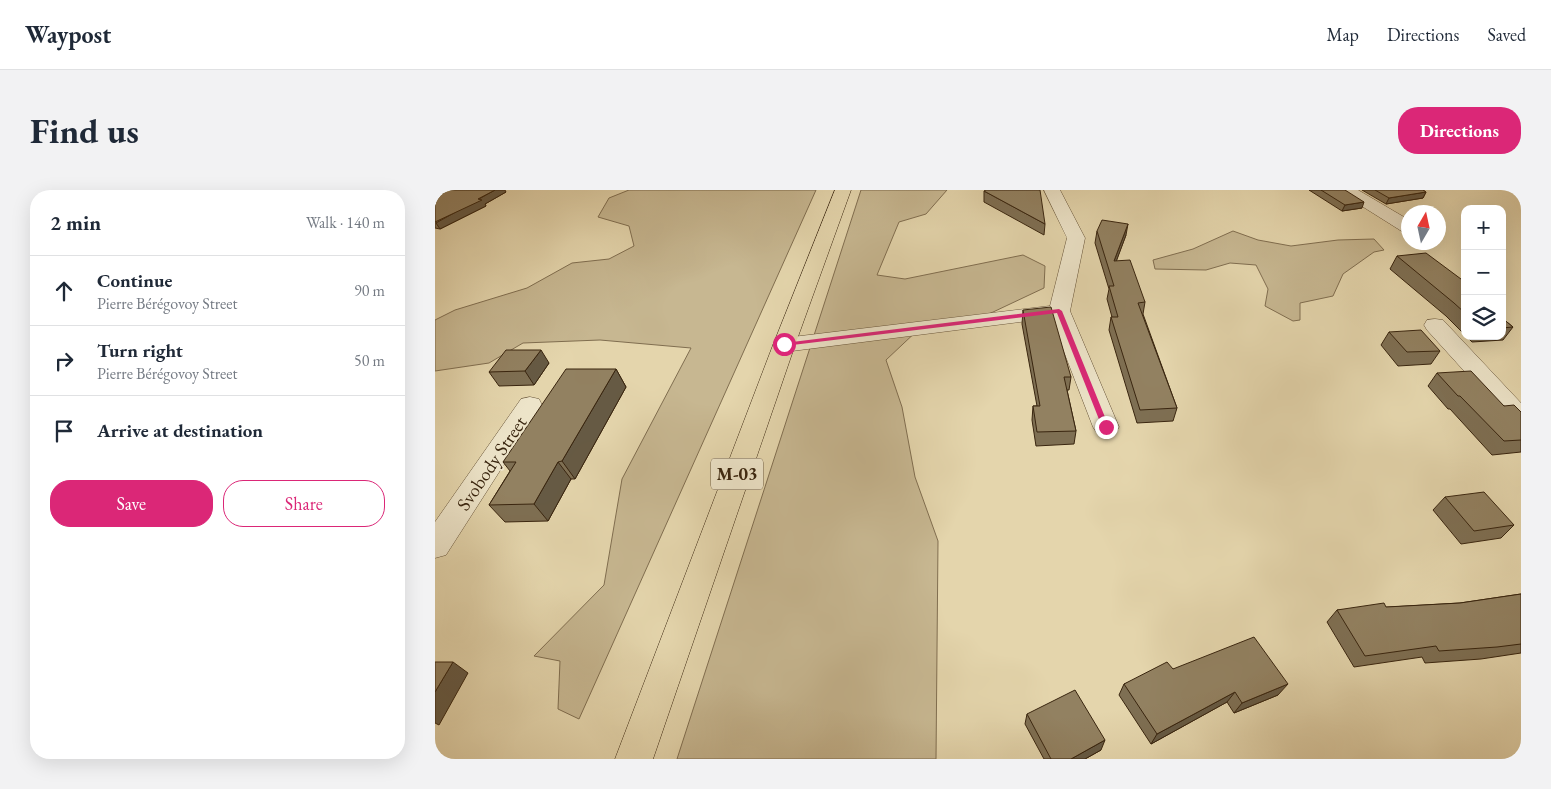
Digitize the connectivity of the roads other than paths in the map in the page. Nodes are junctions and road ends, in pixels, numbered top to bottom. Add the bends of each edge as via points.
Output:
1 (843, 190) edge
2 (1052, 190) edge
3 (1347, 190) edge
4 (1401, 223) edge
5 (1059, 311) junction
6 (1435, 325) dead end
7 (784, 344) junction
8 (530, 405) dead end
9 (1521, 418) edge
10 (1106, 427) dead end
11 (435, 546) edge
12 (634, 759) edge

1 - 7 highway, М-03
2 - 5 street via 1077,238
3 - 4 street
5 - 7 street
5 - 10 street
6 - 9 street
7 - 12 highway, М-03
8 - 11 street, Svobody Street

